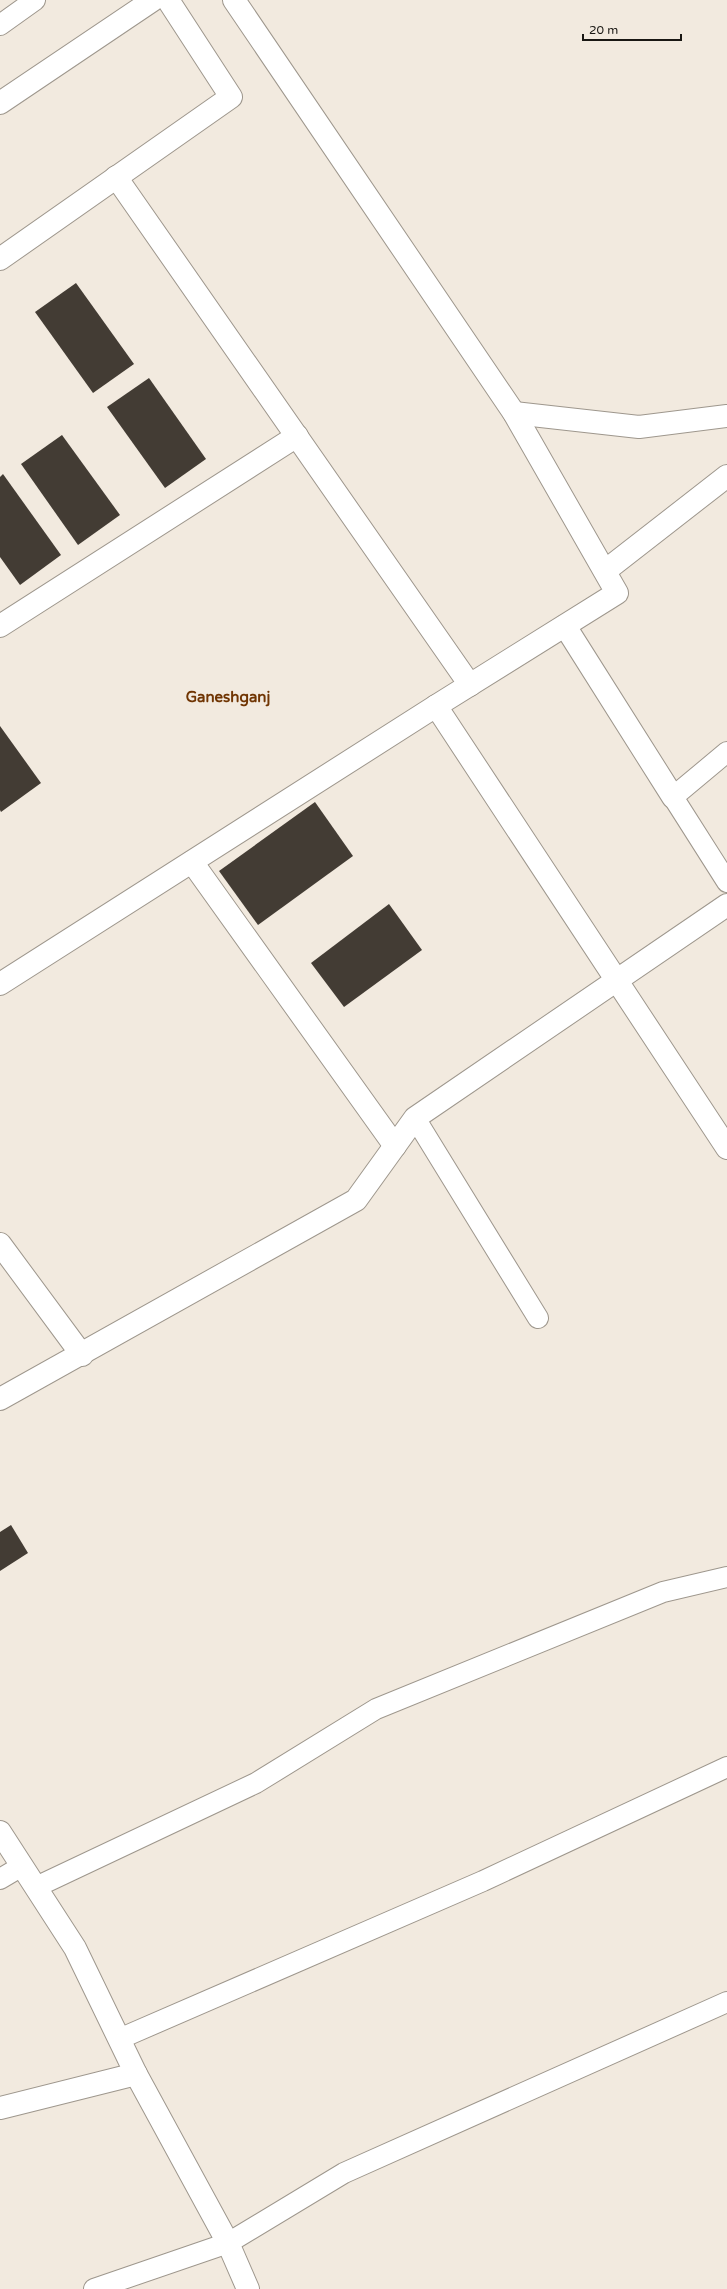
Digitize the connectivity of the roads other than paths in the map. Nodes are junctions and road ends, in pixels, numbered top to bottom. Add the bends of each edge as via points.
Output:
1 (35, 0) edge
2 (153, 0) edge
3 (168, 0) edge
4 (234, 0) edge
5 (0, 25) edge
6 (0, 103) edge
7 (116, 177) junction
8 (0, 259) edge
9 (514, 413) junction
10 (727, 416) edge
11 (297, 436) junction
12 (727, 476) edge
13 (605, 572) junction
14 (0, 626) edge
15 (565, 626) junction
16 (470, 685) junction
17 (436, 706) junction
18 (727, 752) edge
19 (672, 797) junction
20 (192, 862) junction
21 (727, 882) edge
22 (727, 905) edge
23 (616, 980) junction
24 (0, 984) edge
25 (415, 1118) junction
26 (395, 1146) junction
27 (727, 1148) edge
28 (0, 1244) edge
29 (538, 1318) dead end
30 (82, 1355) junction
31 (0, 1399) edge
32 (727, 1577) edge
33 (727, 1767) edge
34 (0, 1832) edge
35 (22, 1866) junction
36 (0, 1879) edge
37 (36, 1887) junction
38 (727, 2002) edge
39 (119, 2038) junction
40 (136, 2074) junction
41 (0, 2108) edge
42 (228, 2243) junction
43 (94, 2289) edge
44 (248, 2289) edge

1 - 5 lane
2 - 6 street
3 - 7 street via 231,97
4 - 9 street
7 - 8 street
7 - 11 street
9 - 10 street via 639,427
9 - 13 street
11 - 14 street
11 - 16 street
12 - 13 street
13 - 15 street via 617,594
15 - 16 street
15 - 19 street
16 - 17 street
17 - 20 street
17 - 23 street
18 - 19 lane
19 - 21 lane
20 - 24 street
20 - 26 street
22 - 23 street
23 - 25 street
23 - 27 street
25 - 26 street
25 - 29 lane
26 - 30 street via 356,1200
28 - 30 street
30 - 31 street
32 - 37 lane via 663,1592 376,1709 256,1783
33 - 39 lane via 484,1881
34 - 35 street
35 - 36 lane
35 - 37 street
37 - 39 street via 75,1948
38 - 42 lane via 344,2173
39 - 40 street
40 - 41 street
40 - 42 street
42 - 43 lane
42 - 44 street

